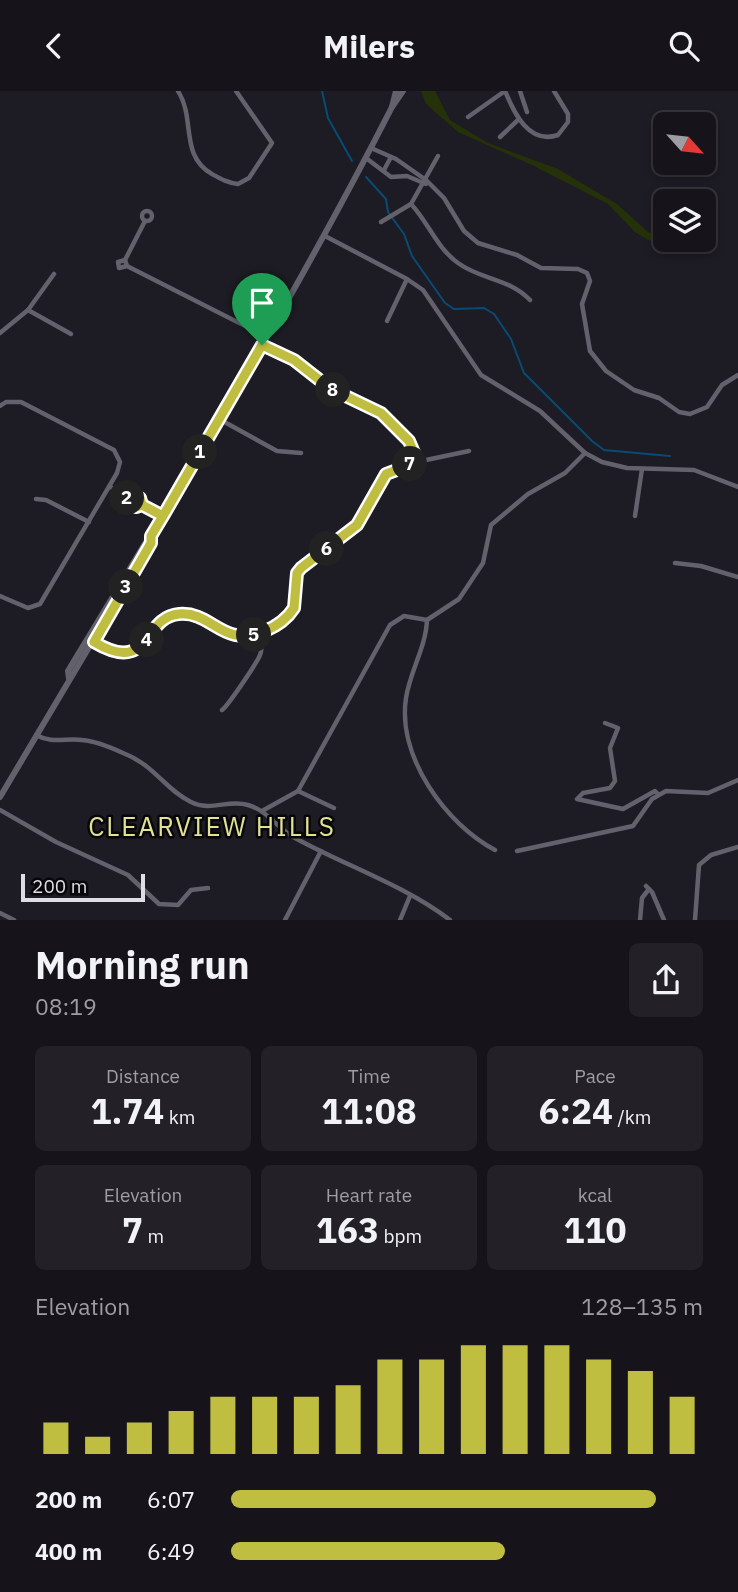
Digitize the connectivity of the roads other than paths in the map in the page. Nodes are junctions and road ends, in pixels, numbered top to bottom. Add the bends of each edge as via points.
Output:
1 (178, 91) edge
2 (236, 91) edge
3 (396, 91) edge
4 (403, 91) edge
5 (505, 91) edge
6 (520, 91) edge
7 (554, 91) edge
8 (522, 99) junction
9 (510, 103) junction
10 (392, 107) junction
11 (527, 112) dead end
12 (468, 117) dead end
13 (519, 119) junction
14 (500, 137) dead end
15 (371, 148) junction
16 (438, 156) dead end
17 (391, 157) junction
18 (366, 158) junction
19 (384, 170) junction
20 (426, 182) junction
21 (411, 204) junction
22 (384, 220) dead end
23 (145, 221) dead end
24 (325, 236) junction
25 (125, 260) junction
26 (127, 266) junction
27 (54, 274) dead end
28 (407, 279) junction
29 (530, 300) dead end
30 (28, 310) junction
31 (387, 321) dead end
32 (0, 333) edge
33 (71, 334) dead end
34 (267, 337) junction
35 (262, 345) junction
36 (738, 375) edge
37 (0, 406) edge
38 (219, 419) junction
39 (469, 451) dead end
40 (301, 453) dead end
41 (584, 453) junction
42 (418, 462) junction
43 (642, 470) junction
44 (110, 487) junction
45 (738, 487) edge
46 (36, 499) dead end
47 (163, 516) junction
48 (635, 516) dead end
49 (89, 522) junction
50 (675, 563) dead end
51 (738, 577) edge
52 (0, 596) edge
53 (427, 619) junction
54 (258, 634) junction
55 (91, 640) junction
56 (222, 710) dead end
57 (605, 723) dead end
58 (36, 734) junction
59 (737, 781) edge
60 (298, 791) junction
61 (657, 794) junction
62 (0, 797) edge
63 (334, 807) dead end
64 (0, 810) edge
65 (262, 811) junction
66 (738, 847) edge
67 (495, 850) dead end
68 (321, 851) junction
69 (517, 851) dead end
70 (208, 888) dead end
71 (410, 896) junction
72 (0, 913) edge
73 (15, 920) edge
74 (285, 920) edge
75 (400, 920) edge
76 (450, 920) edge
77 (640, 920) edge
78 (664, 920) edge
79 (695, 920) edge

1 - 2 street via 187,110 192,153 201,166 230,183 244,182 272,143
3 - 10 main road
4 - 10 main road
5 - 9 street
5 - 12 street
6 - 8 street
7 - 13 street via 569,117 562,132 539,136
8 - 9 street
8 - 11 street
9 - 13 street
10 - 15 main road
13 - 14 street
15 - 17 street
15 - 18 main road
16 - 20 street
17 - 19 street
17 - 20 street
18 - 19 street
18 - 24 main road
19 - 20 street via 391,177
20 - 21 street
20 - 36 street via 478,243 541,268 587,273 590,281 582,308 593,357 629,387 690,414 703,410 722,385
21 - 22 street
21 - 29 street via 451,257 467,269 513,286
23 - 25 street
24 - 28 street
24 - 34 main road
25 - 26 street
25 - 26 street via 117,265
26 - 34 street
27 - 30 street
28 - 31 street
28 - 41 street via 431,300 481,375 540,411
30 - 32 street
30 - 33 street
34 - 35 main road
35 - 38 main road
35 - 42 street via 294,360 331,389 381,413 409,441
37 - 44 street via 21,402 107,446 119,457 120,467
38 - 40 street via 277,451
38 - 47 main road
39 - 42 street
41 - 43 street via 615,466
41 - 53 street via 565,473 528,494 491,525 483,563 459,599
42 - 54 street via 386,474 357,525 297,573 297,600 289,616
43 - 45 street via 694,470
43 - 48 street
44 - 47 street via 134,500 142,499 142,505
44 - 49 street
46 - 49 street
47 - 55 main road
49 - 52 street via 43,601 28,608
50 - 51 street
53 - 60 street via 404,616 390,625
53 - 67 street via 405,701 408,740 435,794 463,827
54 - 55 street via 229,635 181,613 164,618 149,639 127,652 110,652
54 - 56 street via 260,657
55 - 58 main road via 68,671 69,679
57 - 61 street via 618,727 610,748 615,781 610,789 583,793 577,799 623,809 654,791
58 - 62 main road
58 - 65 street via 51,741 88,740 136,758 192,803 211,807 240,803
59 - 61 street via 708,793 675,789
60 - 63 street
60 - 65 street
61 - 69 street via 632,826
64 - 70 street via 128,875 159,904 178,905 191,890
65 - 68 street via 289,835
66 - 79 street via 711,855 699,865
68 - 71 street
68 - 74 street
71 - 75 street
71 - 76 street
72 - 73 street
77 - 78 street via 648,887

